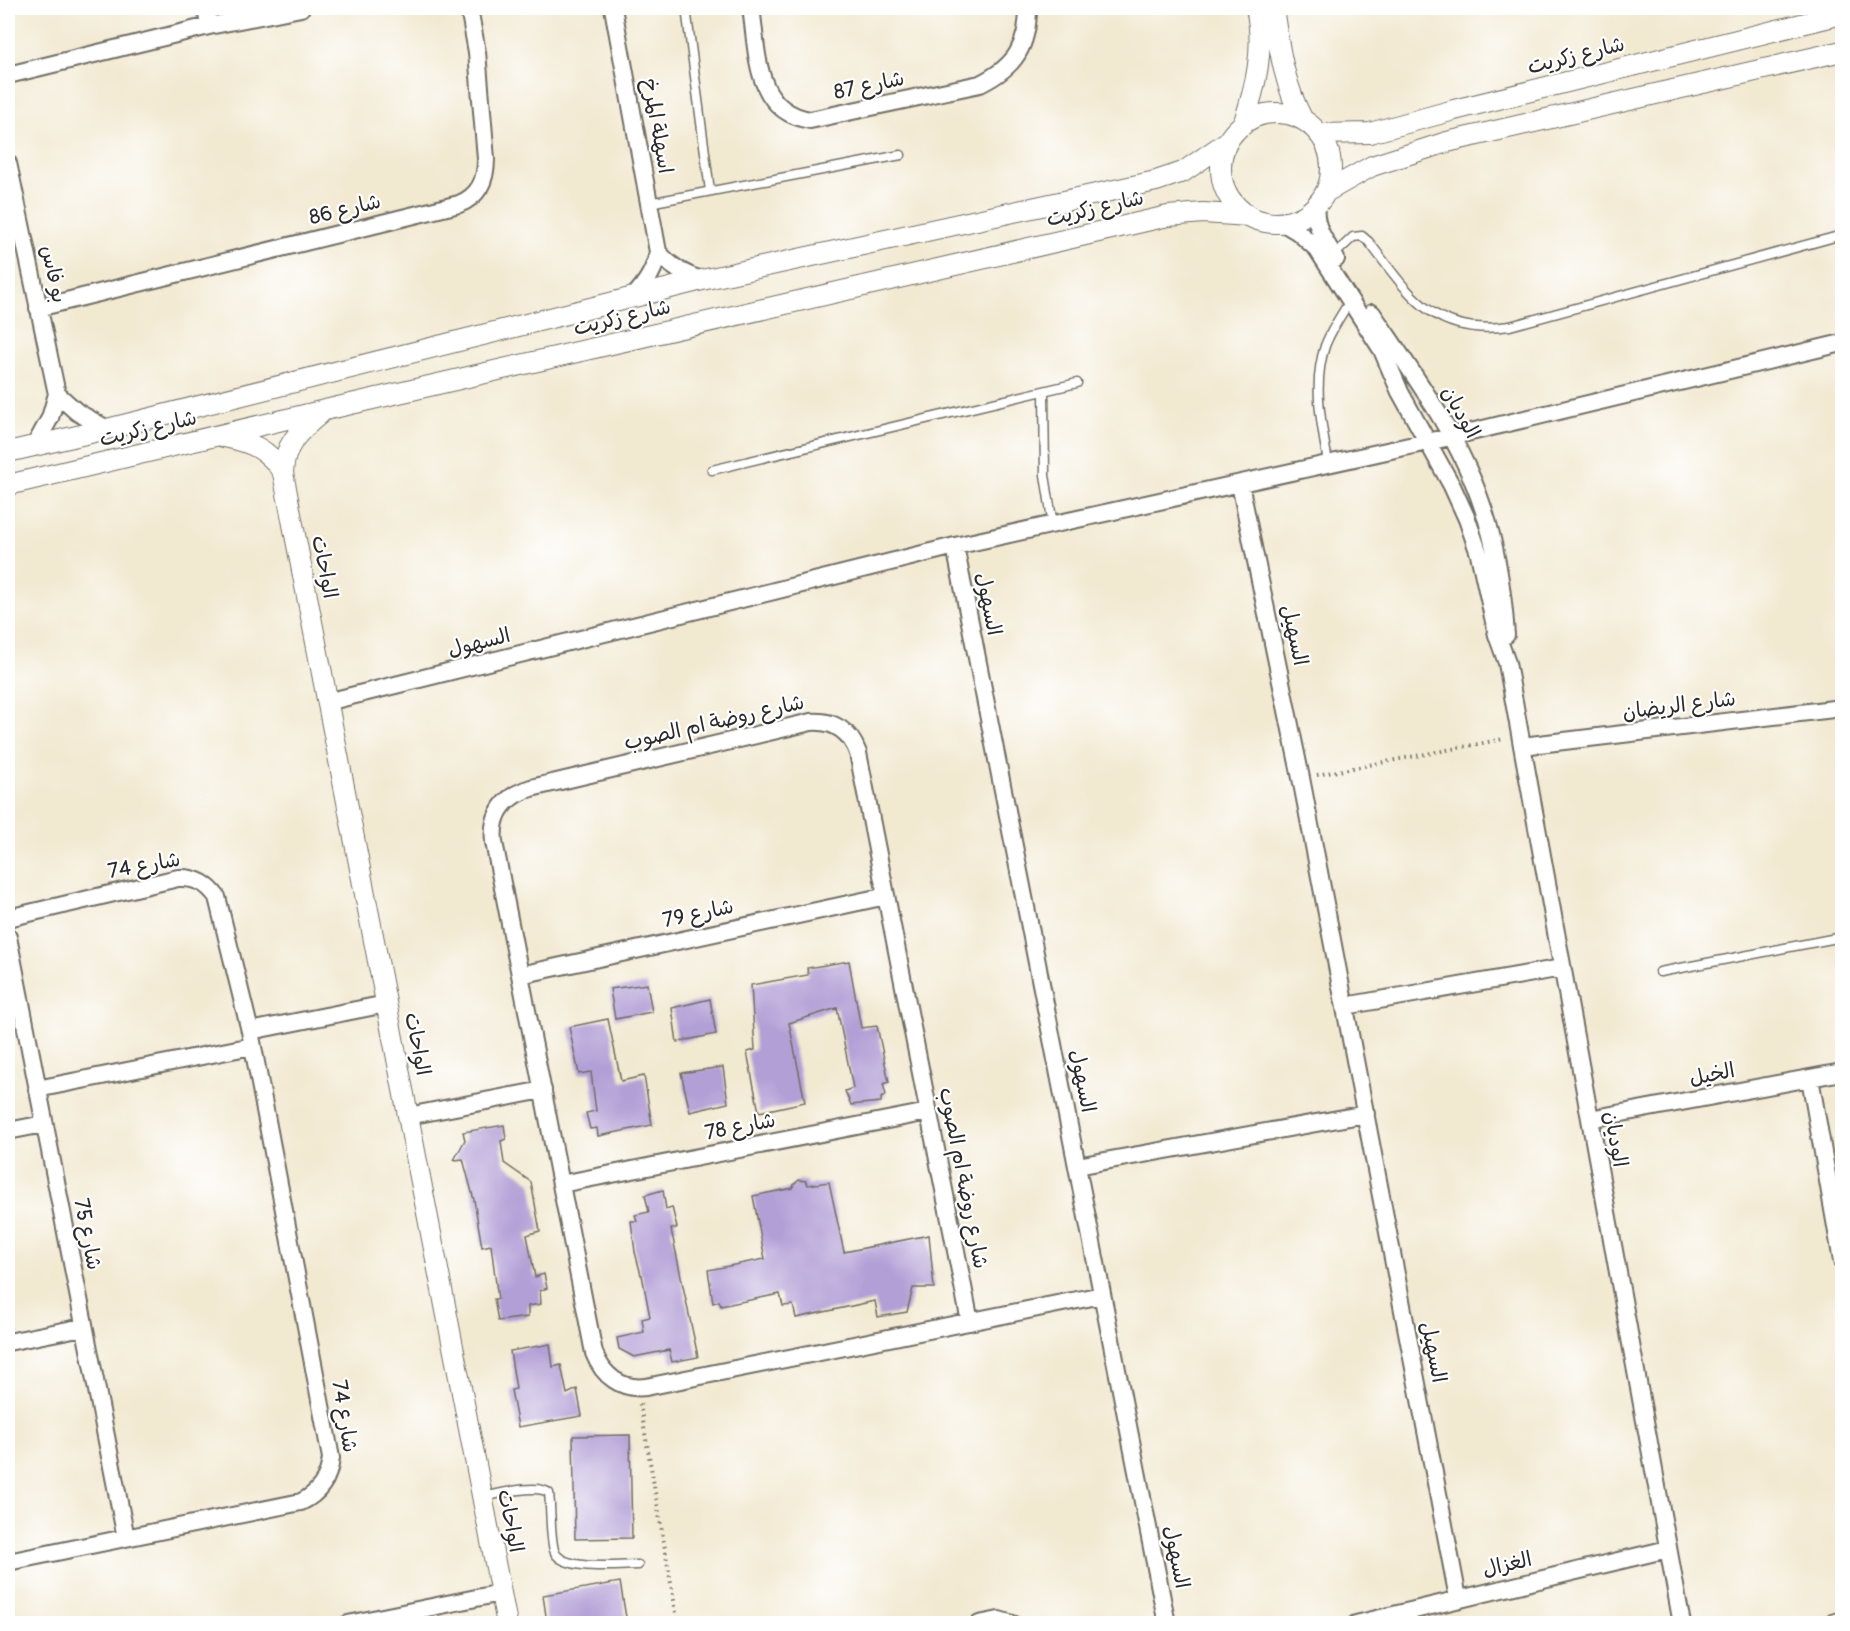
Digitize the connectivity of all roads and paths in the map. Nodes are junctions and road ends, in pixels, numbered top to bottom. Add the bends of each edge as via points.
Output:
1 (206, 8) edge
2 (301, 8) edge
3 (469, 8) edge
4 (613, 8) edge
5 (686, 8) edge
6 (751, 8) edge
7 (1028, 8) edge
8 (1264, 9) edge
9 (1842, 14) edge
10 (209, 26) junction
11 (1842, 51) edge
12 (8, 75) edge
13 (1303, 120) junction
14 (1243, 125) junction
15 (1319, 134) junction
16 (1228, 141) junction
17 (901, 155) dead end
18 (8, 163) edge
19 (710, 191) junction
20 (1321, 199) junction
21 (649, 203) junction
22 (1249, 216) junction
23 (1283, 223) junction
24 (1842, 235) edge
25 (658, 252) junction
26 (1334, 255) junction
27 (702, 280) junction
28 (634, 296) junction
29 (1350, 300) junction
30 (38, 308) junction
31 (1842, 343) edge
32 (1077, 383) dead end
33 (1044, 390) junction
34 (57, 394) junction
35 (325, 410) junction
36 (107, 429) junction
37 (220, 436) junction
38 (1450, 436) junction
39 (1426, 441) junction
40 (34, 447) junction
41 (8, 452) edge
42 (1328, 464) junction
43 (712, 470) dead end
44 (283, 473) junction
45 (1240, 484) junction
46 (8, 485) edge
47 (1053, 525) junction
48 (955, 546) junction
49 (1507, 663) junction
50 (327, 702) junction
51 (1842, 708) edge
52 (1521, 741) junction
53 (1301, 778) junction
54 (886, 896) junction
55 (8, 918) edge
56 (8, 937) edge
57 (1842, 937) edge
58 (1562, 968) junction
59 (1659, 972) dead end
60 (520, 975) junction
61 (386, 1004) junction
62 (1345, 1006) junction
63 (251, 1039) junction
64 (1842, 1072) edge
65 (1810, 1078) junction
66 (37, 1089) junction
67 (543, 1090) junction
68 (928, 1112) junction
69 (1365, 1114) junction
70 (408, 1116) junction
71 (1590, 1119) junction
72 (44, 1124) junction
73 (8, 1131) edge
74 (1077, 1166) junction
75 (561, 1184) junction
76 (1842, 1261) edge
77 (1102, 1295) junction
78 (970, 1322) junction
79 (83, 1327) junction
80 (8, 1342) edge
81 (637, 1388) junction
82 (482, 1497) junction
83 (126, 1538) junction
84 (1668, 1549) junction
85 (8, 1562) edge
86 (638, 1565) dead end
87 (501, 1593) junction
88 (1458, 1598) junction
89 (1842, 1620) edge
90 (348, 1623) edge
91 (507, 1623) edge
92 (678, 1623) edge
93 (980, 1623) edge
94 (1013, 1623) edge
95 (1167, 1623) edge
96 (1356, 1623) edge
97 (1682, 1623) edge
98 (1829, 1623) edge

1 - 10 street
2 - 10 street
3 - 30 street, شارع 86 via 477,52 486,159 480,188 472,198
4 - 21 street, اسهلة المرخ
5 - 19 lane
6 - 7 street, شارع 87 via 768,94 790,115 810,120 993,78 1021,49
8 - 13 street
8 - 14 street via 1260,54
9 - 15 street, شارع زكريت via 1370,133
10 - 12 street
11 - 20 street via 1447,142 1372,166
13 - 14 street via 1272,113
13 - 15 street
14 - 16 street
15 - 20 street via 1326,144 1331,168
16 - 22 street via 1221,168 1223,183 1233,202
16 - 27 street, شارع زكريت via 1195,165 1156,182
17 - 19 lane
18 - 30 street, بو فاس
19 - 21 lane
20 - 23 street via 1306,214
20 - 26 street, الوديان via 1315,215
21 - 25 street, اسهلة المرخ
22 - 23 street via 1271,224
22 - 35 street, شارع زكريت via 1168,216
23 - 29 street, الوديان via 1317,249
24 - 26 lane via 1492,328 1456,324 1424,308 1362,236 1353,237
25 - 27 street via 682,273
25 - 28 street, اسهلة المرخ via 648,281
26 - 38 street, الوديان
27 - 28 street, شارع زكريت
28 - 36 street, شارع زكريت
29 - 39 street, الوديان via 1382,350
29 - 42 lane via 1325,347 1319,376 1319,407
30 - 34 street, بو فاس
31 - 38 street
32 - 33 lane
33 - 43 lane
33 - 47 lane via 1045,475
34 - 36 street via 77,412
34 - 40 street via 50,418
35 - 37 street, شارع زكريت
35 - 44 street, الواحات via 294,437
36 - 40 street, شارع زكريت
37 - 44 street via 255,445
37 - 46 street, شارع زكريت
38 - 39 street
38 - 49 street, الوديان via 1488,525 1505,622
39 - 42 street
39 - 49 street, الوديان via 1467,519
40 - 41 street, شارع زكريت
42 - 45 street
44 - 50 street, الواحات
45 - 47 street, السهول
45 - 53 street, السهيل
47 - 48 street, السهول
48 - 50 street, السهول
48 - 74 street, السهول
49 - 52 street, الوديان
50 - 61 street, الواحات
51 - 52 street, شارع الريضان
52 - 53 path
52 - 58 street, الوديان
53 - 62 street, السهيل
54 - 60 street, شارع 79
54 - 60 street, شارع روضة ام الصوب via 854,743 831,723 811,722 531,788 509,797 495,817 493,830
54 - 68 street, شارع روضة ام الصوب
55 - 63 street, شارع 74 via 178,878 196,879 212,890 220,906
56 - 66 street, شارع 75
57 - 59 lane
58 - 62 street
58 - 71 street, الوديان
60 - 67 street, شارع روضة ام الصوب
61 - 63 street
61 - 70 street, الواحات
62 - 69 street, السهيل
63 - 66 street
63 - 83 street, شارع 74 via 330,1467 317,1492 301,1502
64 - 65 street, الخيل
65 - 71 street, الخيل
65 - 76 street
66 - 72 street, شارع 75
67 - 70 street
67 - 75 street, شارع روضة ام الصوب
68 - 75 street, شارع 78
68 - 78 street, شارع روضة ام الصوب
69 - 74 street
69 - 88 street, السهيل
70 - 82 street, الواحات
71 - 84 street, الوديان
72 - 73 street
72 - 79 street, شارع 75
74 - 77 street, السهول
75 - 81 street, شارع روضة ام الصوب via 597,1361 614,1380
77 - 78 street
77 - 95 street, السهول
78 - 81 street
79 - 80 street
79 - 83 street, شارع 75
81 - 92 path
82 - 86 lane via 546,1490 554,1551 561,1560 577,1565
82 - 87 street, الواحات
83 - 85 street, شارع 74
84 - 88 street, الغزال
84 - 97 street, الوديان
87 - 90 street
87 - 91 street, الواحات
88 - 96 street, الغزال
89 - 98 street
93 - 94 street

